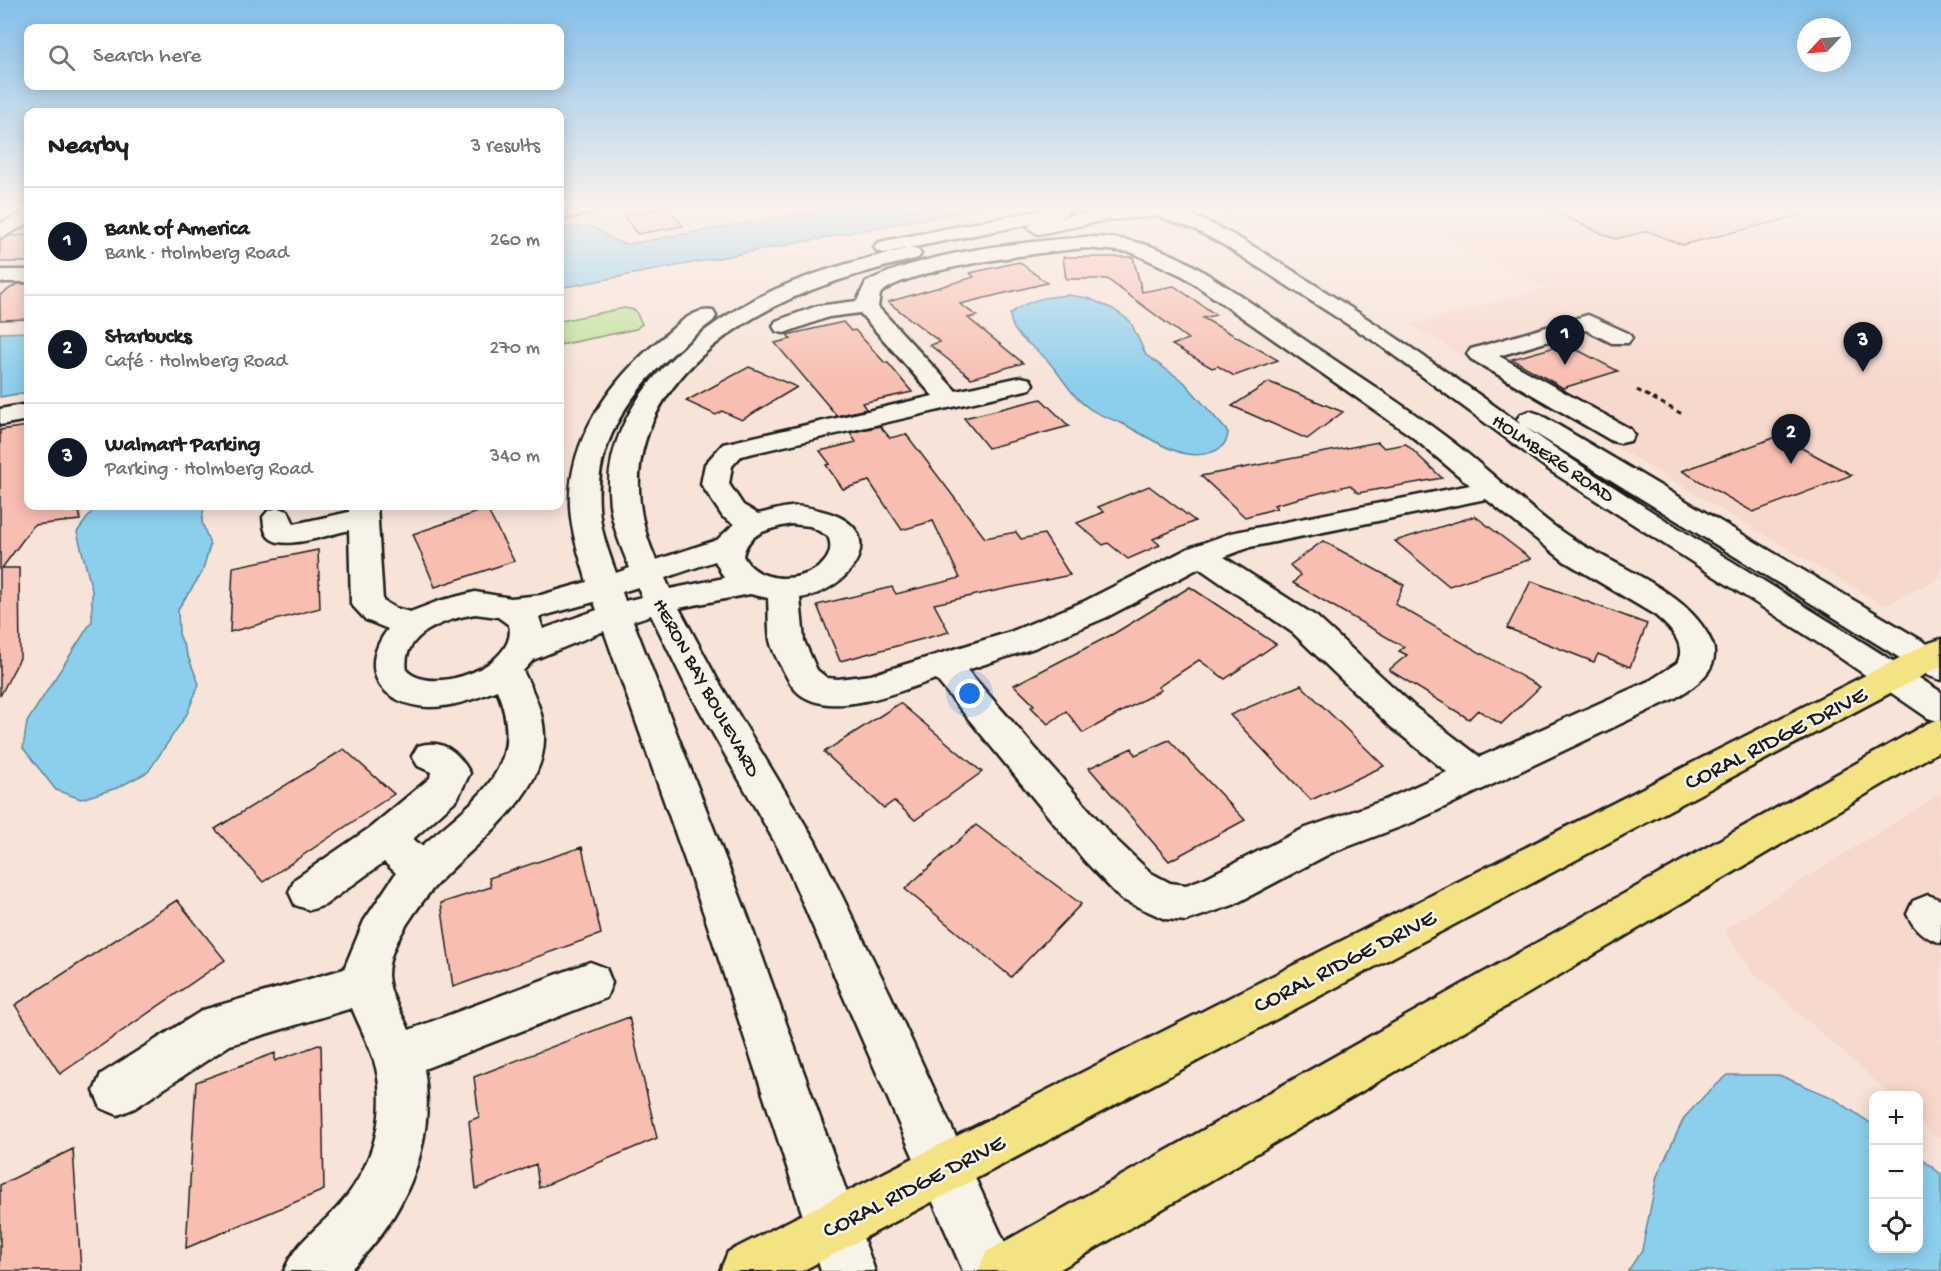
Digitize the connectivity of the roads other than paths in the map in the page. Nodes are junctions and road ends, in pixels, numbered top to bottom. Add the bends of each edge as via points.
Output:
1 (815, 266) edge
2 (860, 266) edge
3 (945, 266) edge
4 (1180, 266) edge
5 (1271, 266) edge
6 (1296, 266) edge
7 (0, 276) edge
8 (24, 276) edge
9 (867, 306) junction
10 (784, 326) dead end
11 (1620, 339) dead end
12 (1021, 384) dead end
13 (949, 399) junction
14 (24, 413) edge
15 (0, 417) edge
16 (1621, 435) dead end
17 (1492, 489) junction
18 (363, 512) edge
19 (278, 517) dead end
20 (753, 524) junction
21 (729, 546) junction
22 (1200, 555) junction
23 (749, 584) junction
24 (654, 588) junction
25 (783, 589) junction
26 (610, 602) junction
27 (511, 609) junction
28 (416, 624) junction
29 (1936, 660) edge
30 (514, 661) junction
31 (944, 666) junction
32 (1892, 676) junction
33 (1941, 709) edge
34 (1941, 733) edge
35 (431, 756) dead end
36 (1476, 775) junction
37 (385, 839) junction
38 (423, 871) junction
39 (310, 892) dead end
40 (368, 983) junction
41 (590, 983) dead end
42 (396, 1057) junction
43 (118, 1091) dead end
44 (944, 1169) junction
45 (841, 1248) edge
46 (311, 1271) edge
47 (747, 1271) edge
48 (991, 1271) edge
49 (1005, 1271) edge

1 - 26 street via 706,316 660,349 633,376 607,414 589,455 584,498 591,545
2 - 24 street, HERON BAY BOULEVARD via 787,292 715,332 661,385 628,449 623,489 630,531
3 - 9 street via 899,276 873,288
4 - 17 street via 1419,429
5 - 32 street, HOLMBERG ROAD via 1386,338 1562,466
6 - 29 street, HOLMBERG ROAD via 1404,332 1534,422
7 - 8 street
9 - 10 street via 825,311
9 - 13 street
11 - 16 street via 1588,322 1479,354
12 - 13 street
13 - 20 street via 732,450 719,464 715,484 733,511
14 - 15 street
17 - 22 street via 1283,529
17 - 36 street via 1563,547 1669,608 1687,627 1696,645 1697,662 1687,675 1663,689
18 - 19 street via 287,535 280,532
18 - 28 street via 367,603 386,617
20 - 21 street
20 - 25 street via 771,517 811,516 834,526 846,542 846,555 824,578
21 - 23 street via 729,567
21 - 24 street
22 - 31 street via 1096,609
22 - 36 street via 1305,625 1403,717
23 - 24 street via 715,589
23 - 25 street
24 - 26 street
24 - 44 street, HERON BAY BOULEVARD via 680,644 801,851
25 - 31 street via 787,641 805,679 818,689 838,693 873,687
26 - 27 street
26 - 30 street via 580,627
26 - 45 street via 715,883
27 - 28 street via 485,603 455,606
27 - 30 street via 522,617 528,629 527,642
28 - 30 street via 391,651 388,665 392,678 404,687 421,693 464,690 486,682
29 - 32 main road, CORAL RIDGE DRIVE
30 - 38 street via 526,747 512,782 482,818
31 - 36 street via 1098,848 1136,886 1166,901 1186,903 1218,892 1317,841 1399,811
32 - 33 street, HOLMBERG ROAD
32 - 44 main road, CORAL RIDGE DRIVE
34 - 49 main road
35 - 37 street via 444,762 451,773 444,788
37 - 38 street
37 - 39 street
38 - 40 street via 376,939 366,972
40 - 42 street via 370,999
40 - 43 street via 219,1026
41 - 42 street
42 - 46 street via 406,1098 398,1151 370,1209
44 - 45 main road, CORAL RIDGE DRIVE
44 - 48 street, HERON BAY BOULEVARD
45 - 47 main road, CORAL RIDGE DRIVE

